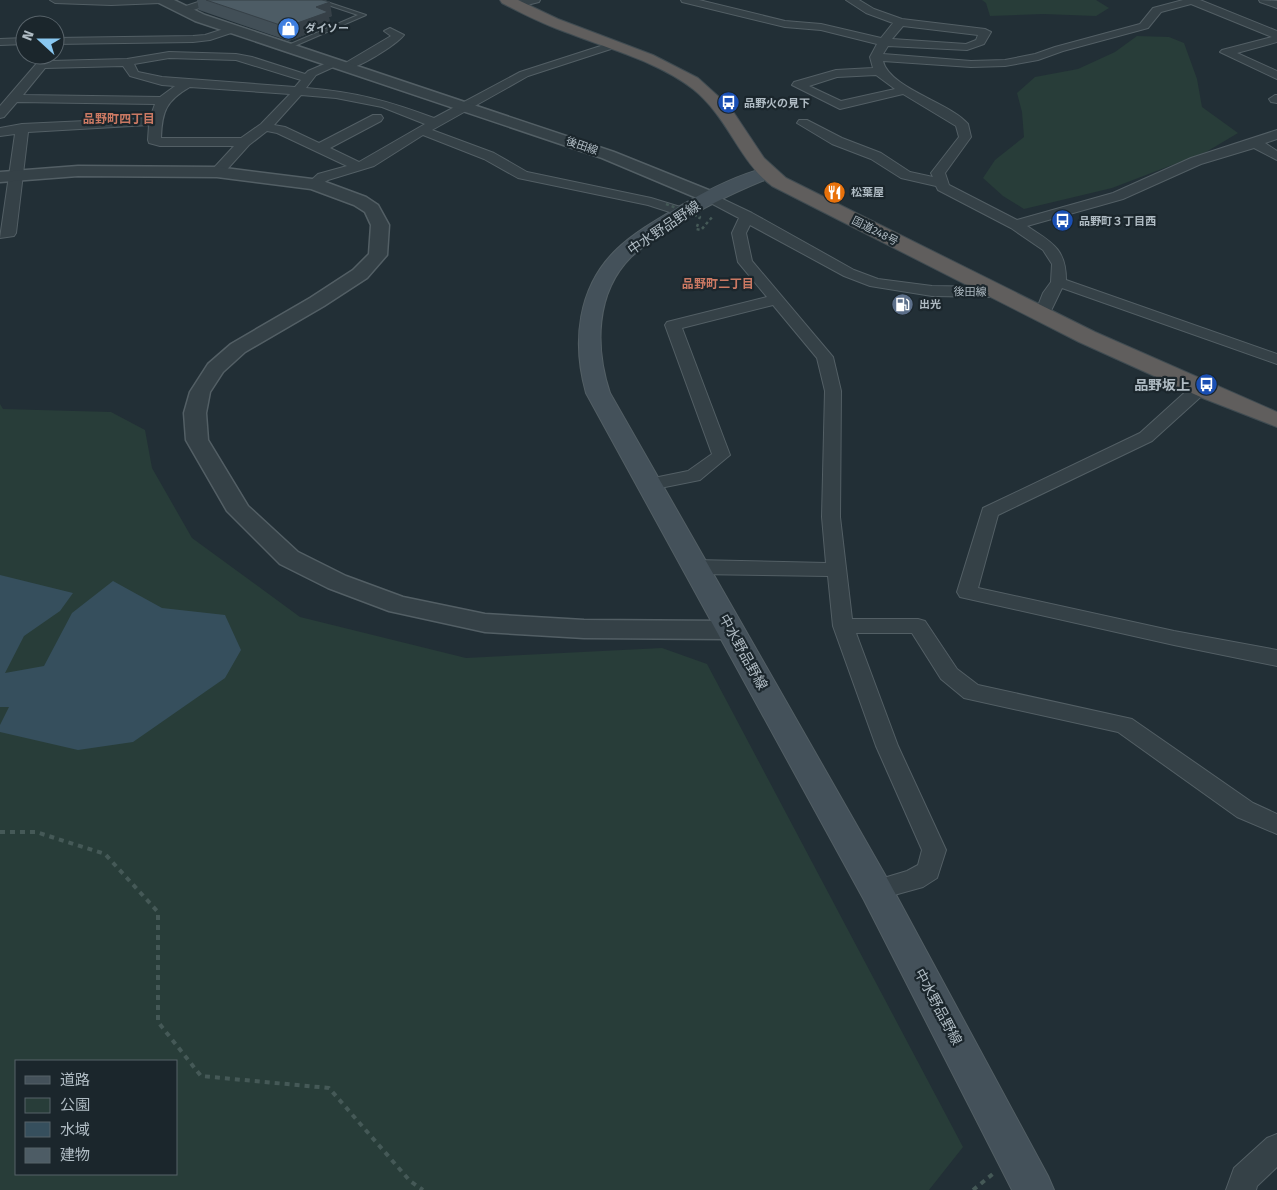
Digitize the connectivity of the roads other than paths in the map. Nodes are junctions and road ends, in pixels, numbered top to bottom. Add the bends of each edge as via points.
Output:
1 (55, 0) edge
2 (162, 0) edge
3 (214, 0) edge
4 (316, 0) edge
5 (535, 0) edge
6 (686, 0) edge
7 (851, 0) edge
8 (1192, 0) edge
9 (1264, 0) edge
10 (511, 2) edge
11 (1277, 5) edge
12 (184, 10) junction
13 (900, 22) junction
14 (233, 29) junction
15 (390, 31) dead end
16 (1277, 37) edge
17 (15, 41) edge
18 (0, 42) edge
19 (884, 42) junction
20 (65, 44) edge
21 (614, 45) junction
22 (288, 47) junction
23 (876, 56) junction
24 (127, 62) junction
25 (65, 64) edge
26 (42, 65) edge
27 (340, 65) junction
28 (879, 71) junction
29 (1277, 75) edge
30 (307, 78) junction
31 (188, 83) junction
32 (905, 90) junction
33 (296, 91) junction
34 (14, 98) junction
35 (163, 101) junction
36 (464, 106) junction
37 (0, 114) edge
38 (376, 118) dead end
39 (156, 120) junction
40 (803, 123) dead end
41 (265, 127) junction
42 (429, 127) junction
43 (22, 128) junction
44 (0, 132) edge
45 (1277, 134) edge
46 (244, 142) junction
47 (1255, 144) junction
48 (320, 148) junction
49 (1277, 156) edge
50 (358, 166) junction
51 (217, 172) junction
52 (766, 173) junction
53 (8, 176) edge
54 (942, 183) junction
55 (314, 184) junction
56 (712, 207) junction
57 (686, 216) junction
58 (747, 216) junction
59 (1016, 225) junction
60 (0, 234) edge
61 (1059, 282) junction
62 (992, 292) junction
63 (775, 300) junction
64 (1042, 316) junction
65 (1277, 359) edge
66 (1199, 389) junction
67 (1277, 420) edge
68 (650, 484) junction
69 (695, 567) junction
70 (837, 570) junction
71 (844, 626) junction
72 (730, 630) junction
73 (1277, 658) edge
74 (1277, 824) edge
75 (876, 890) junction
76 (1277, 1148) edge
77 (1034, 1190) edge
78 (1241, 1190) edge

1 - 2 street
2 - 12 street, 後田線
3 - 12 street
4 - 22 lane via 363,15
5 - 10 street
6 - 19 street via 785,24 821,27
7 - 13 street
8 - 16 street
8 - 23 street via 1157,10 1144,26 1038,57 1005,63 971,64
9 - 11 street
10 - 21 highway, 国道248号
12 - 14 street, 後田線
13 - 19 street
13 - 19 street via 985,32 980,42 968,47
14 - 20 street via 193,39
14 - 22 street, 後田線
15 - 27 street via 398,35 387,44
16 - 29 street via 1226,52
17 - 18 street
19 - 23 street
21 - 36 street via 531,71
21 - 52 highway, 国道248号 via 667,68 704,90 733,121
22 - 27 street, 後田線
23 - 28 street
24 - 25 street
24 - 30 street via 169,55 236,57
24 - 31 street via 134,74
26 - 34 street
27 - 30 street via 316,70
27 - 36 street, 後田線
28 - 32 street
28 - 32 street via 836,74 798,85 840,104
30 - 33 street
31 - 33 street
31 - 35 street
32 - 54 street via 962,124 965,137 938,173
33 - 41 street via 289,103
33 - 42 street via 336,94 385,104
34 - 35 street
34 - 37 street
35 - 39 street
36 - 42 street
36 - 56 street, 後田線 via 608,154
38 - 48 street
39 - 43 street
39 - 46 street via 154,140 160,142
40 - 54 street via 876,156 906,175
41 - 46 street
41 - 48 street via 281,130
42 - 50 street via 369,163
42 - 57 street via 523,175 651,202
43 - 44 street
43 - 53 street
45 - 47 street
46 - 51 street
47 - 49 street
47 - 59 street via 1196,161 1118,196
48 - 50 street
50 - 55 street
51 - 53 street via 127,171
51 - 55 street
52 - 56 main road, 中水野品野線
52 - 62 highway, 国道248号
53 - 60 street via 9,233
54 - 59 street
55 - 72 street via 352,197 372,209 380,225 378,255 360,274 238,348 215,368 200,392 195,413 197,440 239,511 289,558 337,582 398,605 485,623 612,630
56 - 57 main road, 中水野品野線
56 - 58 street, 後田線
57 - 68 main road, 中水野品野線 via 633,244 616,262 595,300 590,320 588,356 591,374 598,393
58 - 62 street, 後田線 via 849,273 875,283 932,291
58 - 63 street via 739,233 745,262
59 - 61 street via 1048,248 1059,264
61 - 64 street
61 - 65 street
62 - 64 highway, 国道248号
63 - 68 street via 673,325 721,455 694,476
63 - 70 street via 825,357 833,391 831,517
64 - 66 highway, 国道248号
66 - 67 highway, 国道248号
66 - 73 street via 1146,437 990,512 967,592
68 - 69 main road, 中水野品野線
69 - 70 street
69 - 72 main road, 中水野品野線
70 - 71 street
71 - 74 street via 918,626 949,674 972,692 1124,725 1245,810
71 - 75 street via 886,746 934,850 928,871 914,880
72 - 75 main road, 中水野品野線
75 - 77 main road, 中水野品野線
76 - 78 street via 1244,1178

